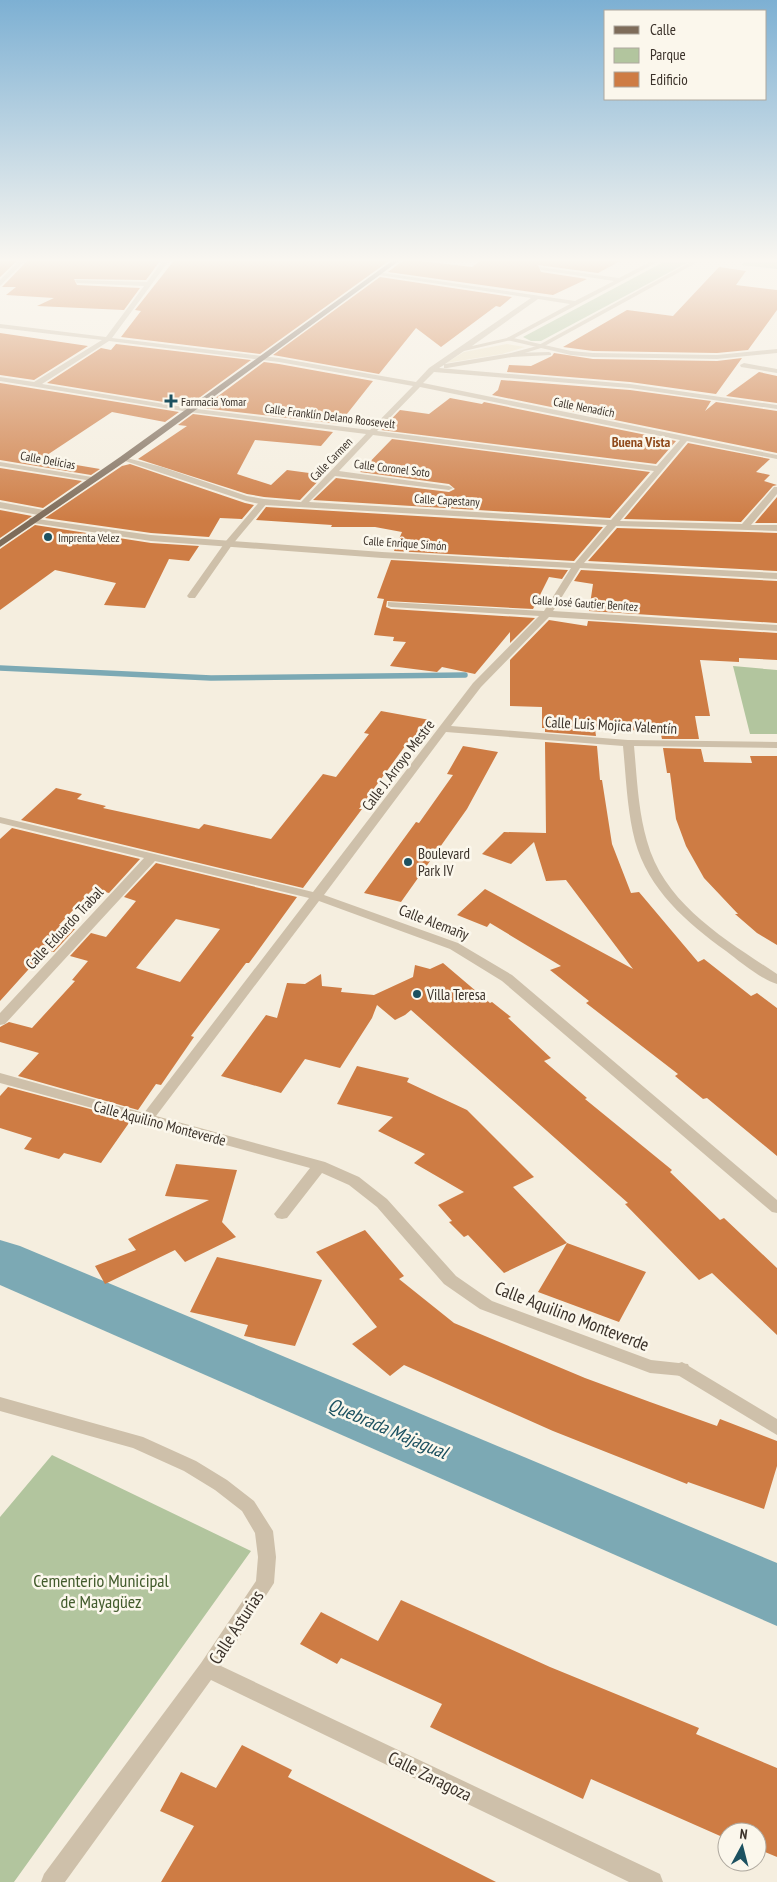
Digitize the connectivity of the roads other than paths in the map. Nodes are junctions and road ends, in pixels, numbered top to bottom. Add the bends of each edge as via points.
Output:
1 (98, 346) edge
2 (154, 346) edge
3 (277, 346) edge
4 (467, 346) edge
5 (484, 346) edge
6 (535, 346) edge
7 (539, 347) junction
8 (462, 349) junction
9 (777, 351) edge
10 (571, 354) junction
11 (512, 355) junction
12 (259, 359) junction
13 (744, 365) dead end
14 (432, 370) junction
15 (777, 371) edge
16 (0, 379) edge
17 (35, 385) junction
18 (417, 385) junction
19 (777, 407) edge
20 (189, 410) junction
21 (371, 433) junction
22 (685, 439) junction
23 (777, 457) edge
24 (123, 459) junction
25 (0, 464) edge
26 (659, 469) junction
27 (332, 473) junction
28 (92, 479) junction
29 (449, 488) dead end
30 (777, 489) edge
31 (264, 502) junction
32 (303, 504) junction
33 (0, 505) edge
34 (44, 513) junction
35 (33, 520) junction
36 (612, 523) junction
37 (744, 528) junction
38 (777, 528) edge
39 (0, 544) edge
40 (229, 544) junction
41 (577, 566) junction
42 (777, 576) edge
43 (192, 596) dead end
44 (391, 604) dead end
45 (548, 612) junction
46 (777, 628) edge
47 (445, 729) junction
48 (628, 744) junction
49 (777, 744) edge
50 (0, 820) edge
51 (152, 857) junction
52 (316, 896) junction
53 (777, 980) edge
54 (0, 1021) edge
55 (0, 1078) edge
56 (146, 1120) junction
57 (320, 1166) junction
58 (777, 1208) edge
59 (282, 1214) dead end
60 (0, 1404) edge
61 (777, 1428) edge
62 (208, 1669) junction
63 (52, 1882) edge
64 (652, 1882) edge

1 - 17 street
2 - 12 street, Calle Nenadich
3 - 12 main road
4 - 8 street, Calle Carmen
5 - 8 street
6 - 7 street
7 - 10 street
7 - 11 street
8 - 14 street, Calle Carmen
9 - 10 street via 717,357
10 - 11 street
11 - 14 street
12 - 18 street, Calle Nenadich via 321,366
12 - 20 main road
13 - 15 street
14 - 18 street, Calle Carmen
14 - 19 street via 630,386
16 - 17 street, Calle Franklin Delano Roosevelt
17 - 20 street, Calle Franklin Delano Roosevelt
18 - 21 street, Calle Carmen
18 - 22 street, Calle Nenadich
20 - 21 street, Calle Franklin Delano Roosevelt
20 - 24 main road
21 - 26 street, Calle Franklin Delano Roosevelt
21 - 27 street, Calle Carmen
22 - 23 street, Calle Nenadich
22 - 26 street, Calle J. Arroyo Mestre
24 - 28 main road
24 - 31 street, Calle Capestany via 158,467 234,496
25 - 28 street, Calle Delicias
26 - 36 street, Calle J. Arroyo Mestre
27 - 29 street, Calle Coronel Soto
27 - 32 street, Calle Carmen
28 - 34 main road
30 - 37 street
31 - 32 street, Calle Capestany
31 - 40 street
32 - 36 street, Calle Capestany
33 - 34 street
34 - 35 main road
35 - 39 main road
35 - 40 street, Calle Enrique Simón via 116,534
36 - 37 street, Calle Capestany
36 - 41 street, Calle J. Arroyo Mestre
37 - 38 street, Calle Capestany
40 - 41 street, Calle Enrique Simón
40 - 43 street
41 - 42 street, Calle Enrique Simón
41 - 45 street, Calle J. Arroyo Mestre
44 - 45 street, Calle José Gautier Benítez
45 - 46 street, Calle José Gautier Benítez
45 - 47 street, Calle J. Arroyo Mestre via 477,685
47 - 48 street, Calle Luis Mojica Valentín
47 - 52 street, Calle J. Arroyo Mestre
48 - 49 street, Calle Luis Mojica Valentín
48 - 53 street via 641,842 664,888 687,914 722,943
50 - 51 street, Calle Alemañy
51 - 52 street, Calle Alemañy
51 - 54 street, Calle Eduardo Trabal
52 - 56 street, Calle J. Arroyo Mestre
52 - 58 street, Calle Alemañy via 454,946 507,978
55 - 56 street, Calle Aquilino Monteverde
56 - 57 street, Calle Aquilino Monteverde
57 - 59 street
57 - 61 street, Calle Aquilino Monteverde via 354,1181 382,1203 450,1280 486,1305 650,1366 682,1369
60 - 62 street, Calle Asturias via 137,1442 190,1466 248,1506 264,1531 265,1582
62 - 63 street, Calle Asturias
62 - 64 street, Calle Zaragoza

